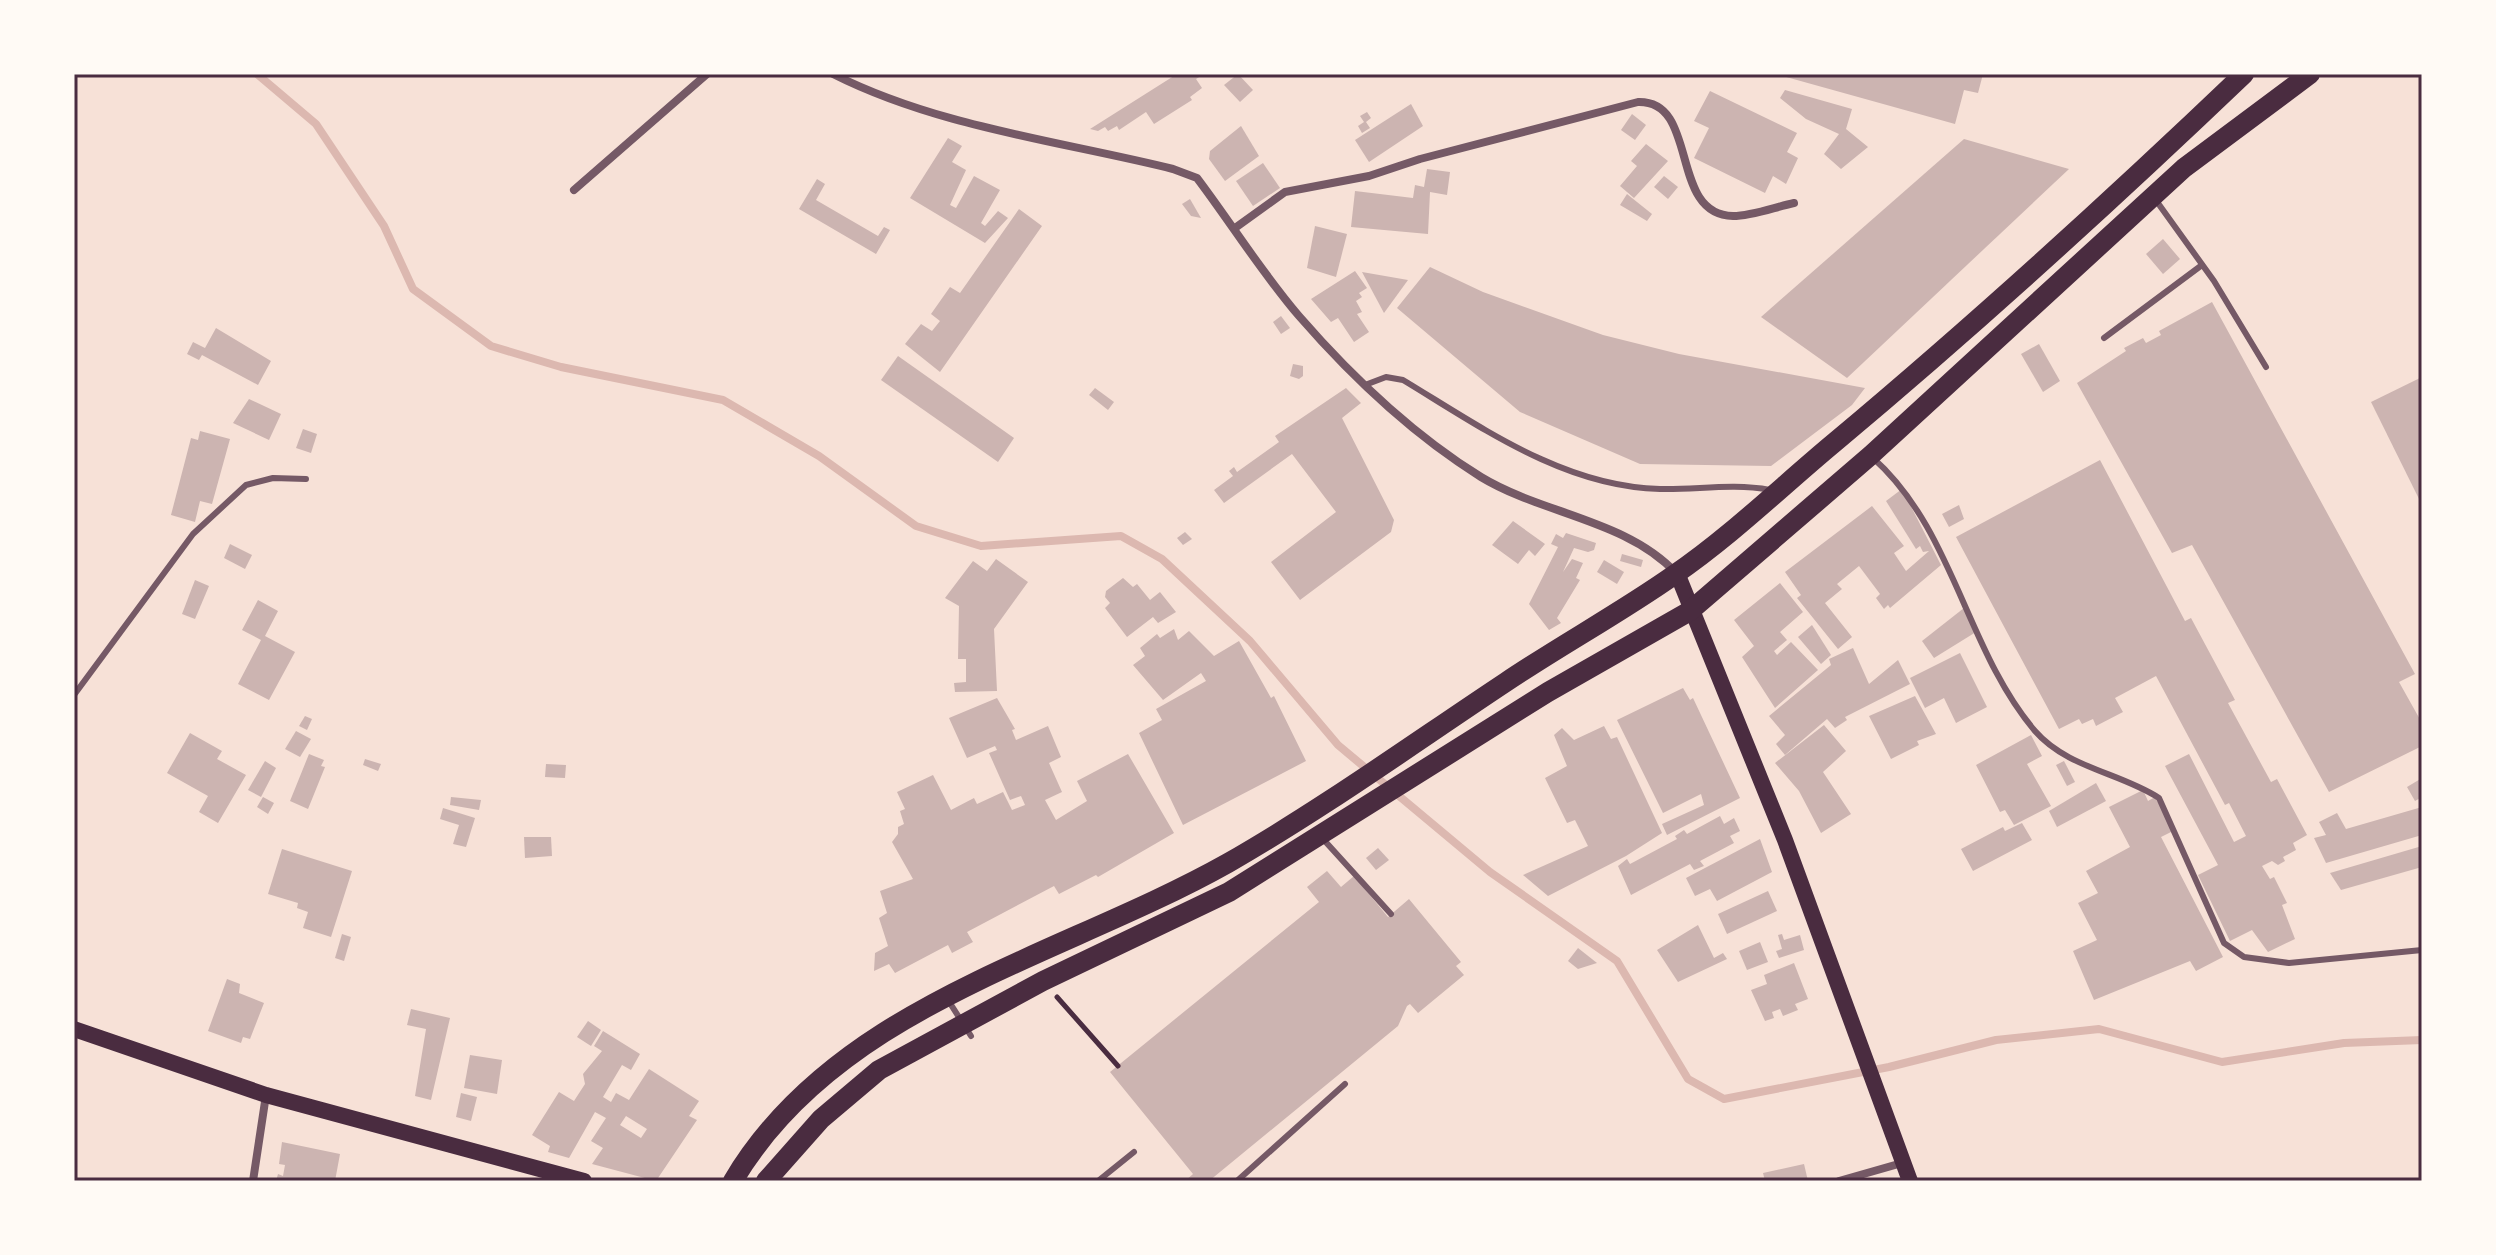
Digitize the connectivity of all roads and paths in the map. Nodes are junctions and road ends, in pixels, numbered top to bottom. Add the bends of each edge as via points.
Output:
1 (707, 74) edge
2 (833, 74) edge
3 (2244, 74) edge
4 (2310, 74) edge
5 (574, 190) dead end
6 (2153, 196) junction
7 (1794, 203) dead end
8 (1235, 228) junction
9 (2202, 265) junction
10 (2104, 338) dead end
11 (2266, 367) dead end
12 (1365, 385) junction
13 (1871, 455) junction
14 (306, 479) dead end
15 (1776, 491) junction
16 (1677, 573) junction
17 (1690, 611) junction
18 (74, 695) edge
19 (1321, 836) junction
20 (1391, 914) dead end
21 (2422, 950) edge
22 (1043, 981) junction
23 (946, 997) junction
24 (74, 1029) edge
25 (967, 1029) junction
26 (1118, 1066) dead end
27 (1345, 1084) dead end
28 (266, 1095) junction
29 (1134, 1152) dead end
30 (1902, 1163) junction
31 (253, 1181) edge
32 (584, 1181) edge
33 (733, 1181) edge
34 (766, 1181) edge
35 (1098, 1181) edge
36 (1237, 1181) edge
37 (1839, 1181) edge
38 (1910, 1181) edge

1 - 5 street
2 - 8 street via 951,117 1197,178
3 - 15 main road via 1955,342
4 - 6 main road
6 - 9 lane
6 - 13 main road
7 - 8 street via 1732,216 1717,212 1700,199 1667,111 1653,102 1638,102 1369,176 1285,192
8 - 12 street via 1298,315
9 - 10 lane
9 - 11 lane
12 - 15 lane via 1386,377 1403,380 1524,452 1588,477 1659,489 1709,485
12 - 16 street via 1434,446 1483,478 1658,553
13 - 17 main road
13 - 21 lane via 1914,501 2003,682 2037,733 2086,766 2159,798 2224,943 2244,957 2289,963
14 - 18 lane via 273,478 246,485 193,534
15 - 16 main road
16 - 17 main road
16 - 23 main road via 1342,794 1223,865
17 - 19 main road via 1548,692
17 - 30 main road via 1791,855
19 - 20 lane
19 - 22 main road via 1229,892
22 - 25 main road
22 - 26 path
23 - 25 lane
23 - 33 main road via 864,1044 815,1084
24 - 28 main road
25 - 34 main road via 879,1070 821,1119
27 - 36 lane
28 - 31 street
28 - 32 main road
29 - 35 lane
30 - 37 street
30 - 38 main road

